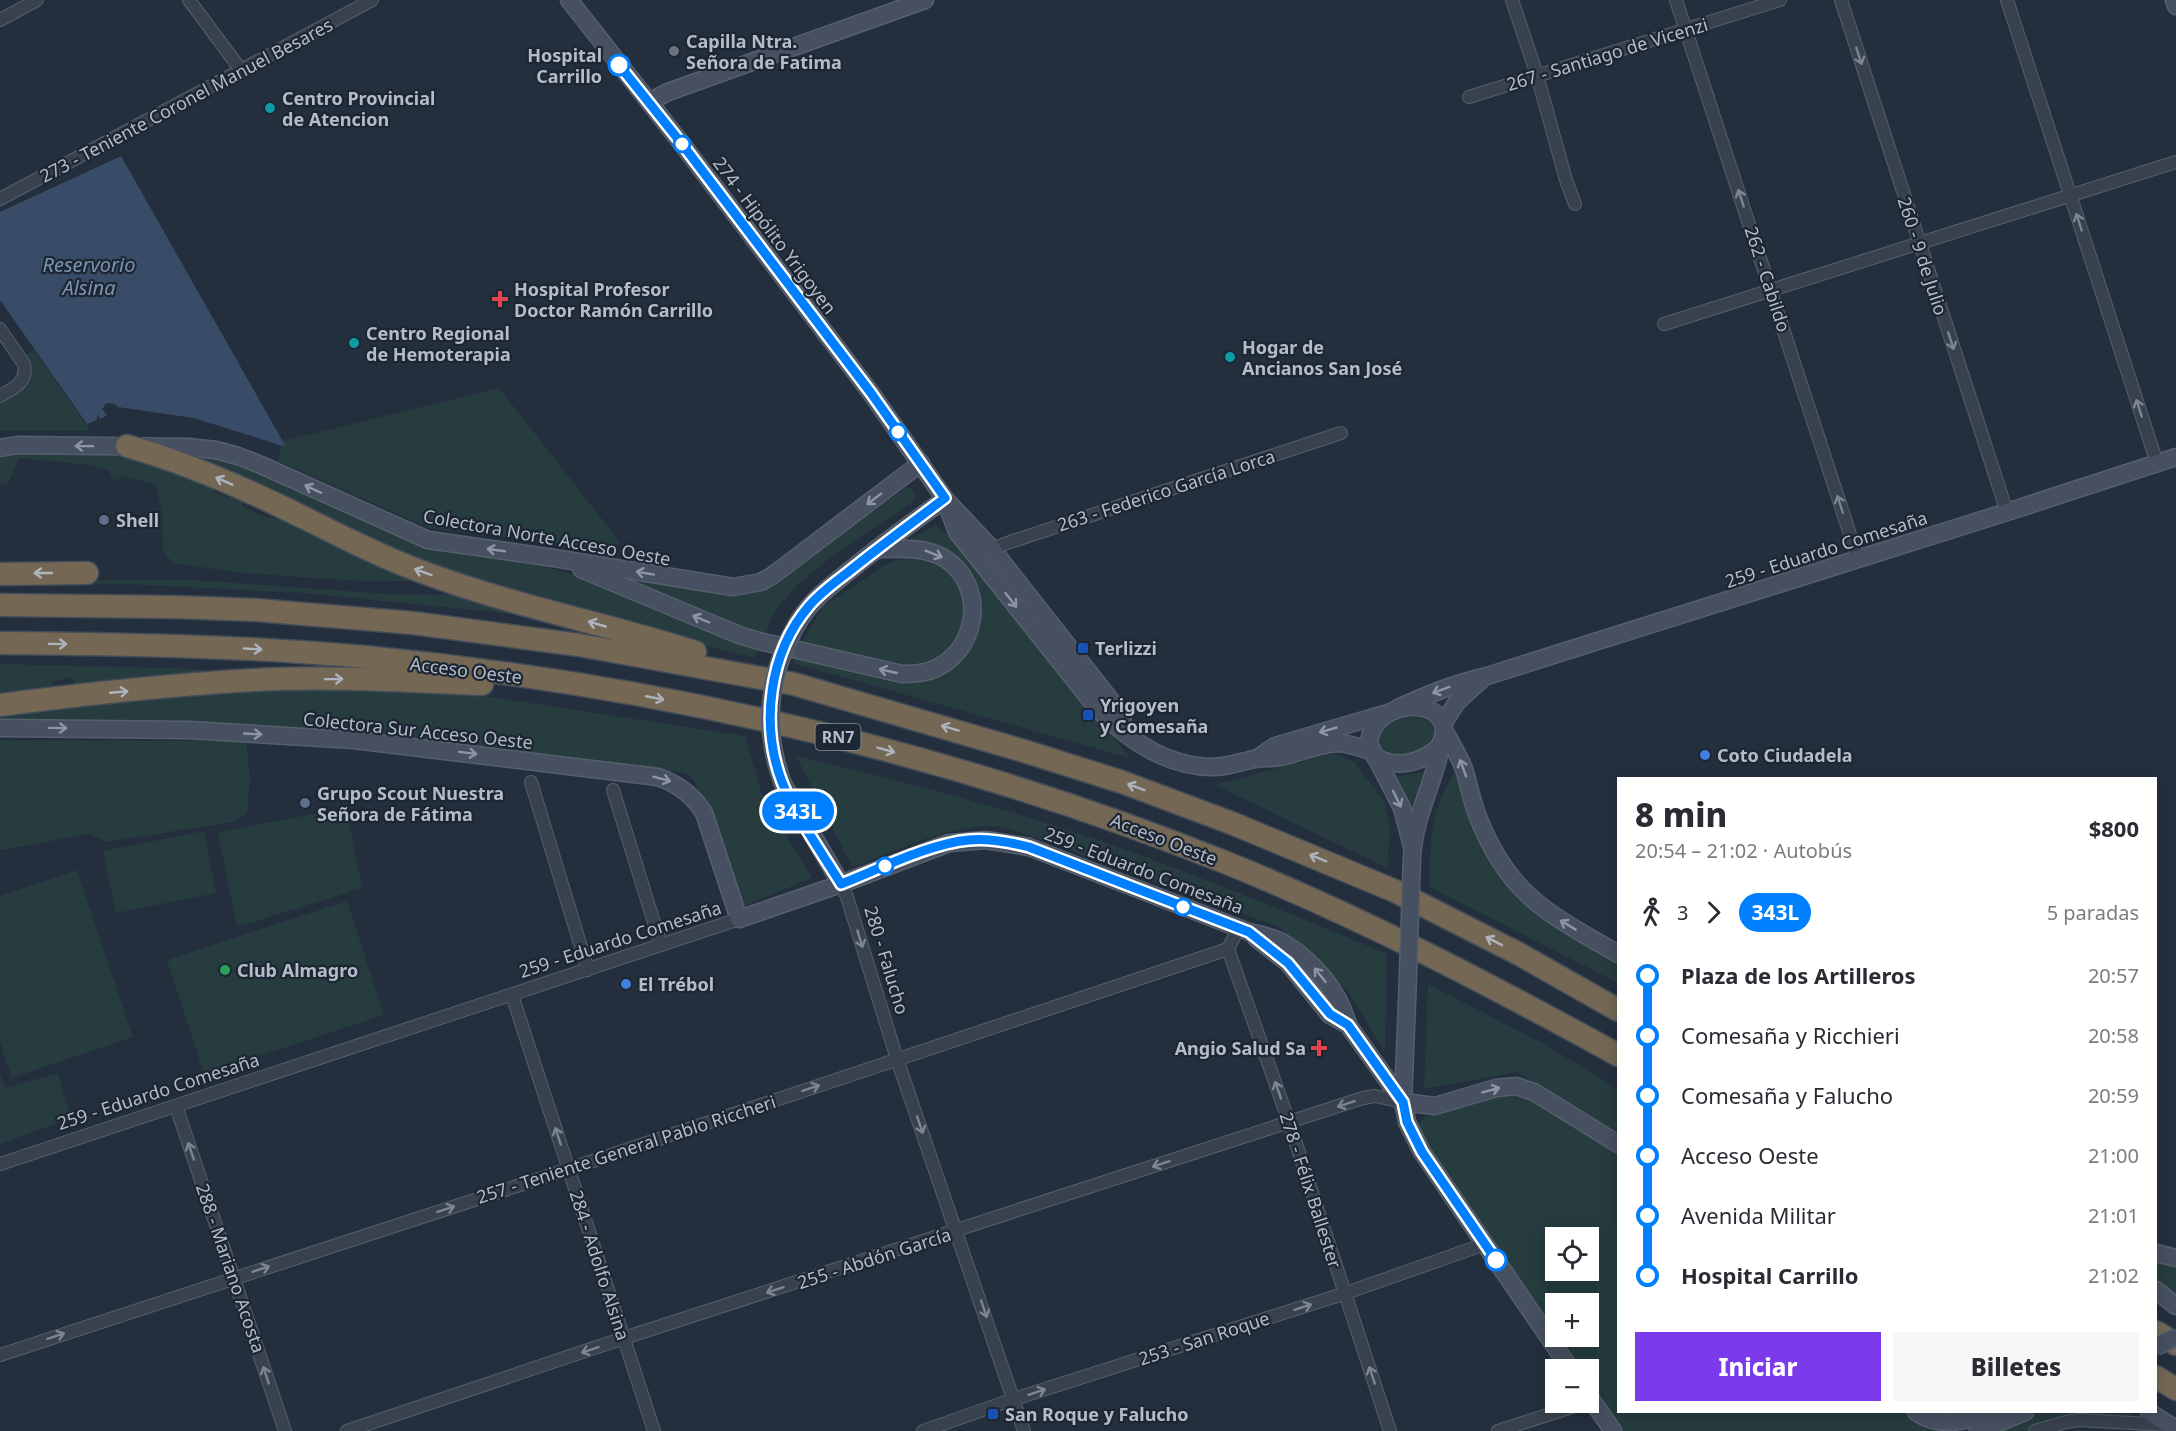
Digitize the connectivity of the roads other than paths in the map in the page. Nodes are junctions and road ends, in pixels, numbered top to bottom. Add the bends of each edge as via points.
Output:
1 (38, 0) edge
2 (189, 0) edge
3 (372, 0) edge
4 (569, 0) edge
5 (925, 0) edge
6 (1512, 0) edge
7 (1676, 0) edge
8 (1780, 0) edge
9 (1841, 0) edge
10 (2007, 0) edge
11 (2174, 0) edge
12 (2176, 6) edge
13 (0, 20) edge
14 (1685, 29) junction
15 (241, 70) junction
16 (1538, 75) junction
17 (1469, 97) dead end
18 (649, 102) junction
19 (2176, 162) edge
20 (2070, 196) junction
21 (0, 199) edge
22 (1575, 204) dead end
23 (1919, 244) junction
24 (1771, 290) junction
25 (1664, 324) dead end
26 (0, 329) edge
27 (0, 396) edge
28 (1341, 433) dead end
29 (127, 446) junction
30 (0, 448) edge
31 (2176, 457) edge
32 (2157, 463) junction
33 (921, 464) junction
34 (945, 498) junction
35 (2007, 512) junction
36 (876, 549) junction
37 (992, 549) junction
38 (554, 558) junction
39 (1858, 559) junction
40 (0, 573) edge
41 (87, 573) dead end
42 (0, 605) edge
43 (0, 643) edge
44 (1486, 676) junction
45 (794, 684) junction
46 (618, 691) junction
47 (0, 705) edge
48 (1391, 711) junction
49 (0, 728) edge
50 (1126, 733) junction
51 (1443, 734) junction
52 (1373, 753) junction
53 (1256, 759) junction
54 (1178, 762) joint
55 (531, 782) dead end
56 (613, 790) dead end
57 (1412, 851) junction
58 (841, 884) junction
59 (739, 920) junction
60 (1244, 929) junction
61 (661, 945) junction
62 (1228, 950) junction
63 (1617, 953) edge
64 (1519, 954) junction
65 (588, 970) junction
66 (512, 995) junction
67 (1617, 995) edge
68 (1617, 1009) edge
69 (1551, 1018) junction
70 (1617, 1054) edge
71 (897, 1059) junction
72 (1617, 1065) edge
73 (1403, 1102) junction
74 (176, 1106) junction
75 (1289, 1122) junction
76 (1617, 1143) edge
77 (0, 1164) edge
78 (569, 1169) junction
79 (957, 1231) junction
80 (1485, 1244) junction
81 (2157, 1253) edge
82 (2176, 1258) edge
83 (234, 1278) junction
84 (2157, 1291) edge
85 (1346, 1293) junction
86 (2176, 1306) edge
87 (2157, 1333) edge
88 (2176, 1337) edge
89 (624, 1338) junction
90 (2176, 1344) edge
91 (2157, 1346) edge
92 (0, 1354) edge
93 (1563, 1359) edge
94 (2157, 1378) edge
95 (2176, 1389) edge
96 (1014, 1399) junction
97 (1551, 1413) edge
98 (1599, 1413) edge
99 (1918, 1413) edge
100 (1994, 1413) edge
101 (2023, 1413) edge
102 (2151, 1413) edge
103 (2097, 1426) edge
104 (2174, 1427) edge
105 (285, 1431) edge
106 (347, 1431) edge
107 (654, 1431) edge
108 (922, 1431) edge
109 (1024, 1431) edge
110 (1389, 1431) edge
111 (1498, 1431) edge
112 (1613, 1431) edge
113 (1978, 1431) edge
114 (2035, 1431) edge

1 - 13 street
2 - 15 street
3 - 15 street, 273 - Teniente Coronel Manuel Besares
4 - 18 street, 274 - Hipólito Yrigoyen
5 - 18 street
6 - 16 street
7 - 14 street, 262 - Cabildo
8 - 14 street, 267 - Santiago de Vicenzi
9 -> 23 street, 260 - 9 de Julio
10 - 20 street
11 - 12 street
14 - 16 street, 267 - Santiago de Vicenzi
24 -> 14 street, 262 - Cabildo
15 - 21 street, 273 - Teniente Coronel Manuel Besares
16 - 17 street, 267 - Santiago de Vicenzi
16 - 22 street
18 - 33 street, 274 - Hipólito Yrigoyen
19 - 20 street
20 - 23 street
32 -> 20 street
23 - 24 street
23 -> 35 street, 260 - 9 de Julio
24 - 25 street
39 -> 24 street, 262 - Cabildo
26 - 27 street via 24,364 25,376
28 - 37 street, 263 - Federico García Lorca
29 -> 30 street, Colectora Norte Acceso Oeste
38 -> 29 street, Colectora Norte Acceso Oeste via 428,540 261,465 216,450
45 -> 29 highway via 420,571 184,464
31 - 32 street, 259 - Eduardo Comesaña
32 - 35 street, 259 - Eduardo Comesaña
33 - 34 street, 274 - Hipólito Yrigoyen
33 -> 38 street, Colectora Norte Acceso Oeste via 761,582 721,586
34 - 36 street, 280 - Falucho
34 - 37 street, 274 - Hipólito Yrigoyen
34 -> 50 street, 274 - Hipólito Yrigoyen via 957,532 1097,708
35 - 39 street, 259 - Eduardo Comesaña
36 -> 38 street via 907,548 933,554 945,559 966,583 974,612 967,639 953,657 931,671 902,674 759,641
36 - 58 street, 280 - Falucho, bridge via 827,589 800,619 780,658 771,700 772,742 783,784
37 - 50 street, 274 - Hipólito Yrigoyen via 1120,712
39 - 44 street, 259 - Eduardo Comesaña
41 -> 40 highway
42 - 45 highway, RN7 via 232,609 413,623 590,646
43 -> 46 highway, Acceso Oeste / RN7 via 276,650 460,668
44 -> 48 street, 259 - Eduardo Comesaña via 1439,690
44 - 51 street, 259 - Eduardo Comesaña via 1457,702
64 -> 45 highway, RN7 via 1395,891 1122,782
47 -> 46 highway via 255,680 346,679
46 -> 69 highway, Acceso Oeste / RN7 via 854,741 944,765 1111,819 1326,905
48 - 51 street via 1412,707 1432,712 1439,717
48 - 52 street via 1376,722 1370,736
48 -> 53 street, 259 - Eduardo Comesaña via 1275,746
49 -> 59 street, Colectora Sur Acceso Oeste via 189,730 354,740 658,777 685,790 699,804
50 - 54 street, 274 - Hipólito Yrigoyen via 1159,755
51 - 52 street via 1424,758 1414,762 1382,761
51 - 57 street
63 -> 51 street via 1538,906 1516,884 1490,843 1457,752
52 - 53 street, 259 - Eduardo Comesaña via 1341,743 1278,758
52 -> 57 street via 1402,808
53 - 54 street, 259 - Eduardo Comesaña via 1215,767
55 - 65 street
56 - 61 street
57 - 73 street, bridge
58 - 59 street, 259 - Eduardo Comesaña
58 - 60 street, 259 - Eduardo Comesaña via 950,843 1006,842 1029,847
58 -> 71 street, 280 - Falucho
59 - 61 street, 259 - Eduardo Comesaña
60 - 62 street
60 - 73 street via 1288,963 1330,1014 1348,1025
61 - 65 street, 259 - Eduardo Comesaña
62 - 71 street, 257 - Teniente General Pablo Riccheri
75 -> 62 street, 278 - Félix Ballester
64 - 67 highway
64 - 68 highway, RN7
65 - 66 street, 259 - Eduardo Comesaña
66 - 74 street, 259 - Eduardo Comesaña
78 -> 66 street, 284 - Adolfo Alsina
69 - 70 highway, Acceso Oeste / RN7
69 - 72 highway
78 -> 71 street, 257 - Teniente General Pablo Riccheri
71 -> 79 street, 280 - Falucho
73 -> 75 street, 255 - Abdón García via 1375,1096 1363,1098
73 -> 76 street via 1435,1106 1516,1086 1534,1092
73 - 80 street via 1407,1122 1422,1152
74 - 77 street, 259 - Eduardo Comesaña
83 -> 74 street, 288 - Mariano Acosta
75 -> 79 street, 255 - Abdón García
75 - 85 street, 278 - Félix Ballester
83 -> 78 street, 257 - Teniente General Pablo Riccheri
78 - 89 street, 284 - Adolfo Alsina
79 -> 89 street, 255 - Abdón García
79 -> 96 street, 280 - Falucho
80 - 85 street, 253 - San Roque
80 - 93 street
81 - 82 street
92 -> 83 street, 257 - Teniente General Pablo Riccheri
105 -> 83 street, 288 - Mariano Acosta
84 - 86 street
96 -> 85 street, 253 - San Roque
110 -> 85 street, 278 - Félix Ballester
87 - 90 highway
88 - 91 street, bridge
89 -> 106 street, 255 - Abdón García
89 - 107 street, 284 - Adolfo Alsina
94 - 95 highway
96 - 108 street, 253 - San Roque
96 - 109 street, 280 - Falucho
97 - 111 street
98 - 112 street
99 - 100 street via 1932,1420 1952,1422
101 - 113 street
102 - 104 street
103 - 104 street
103 - 114 street via 2066,1422

